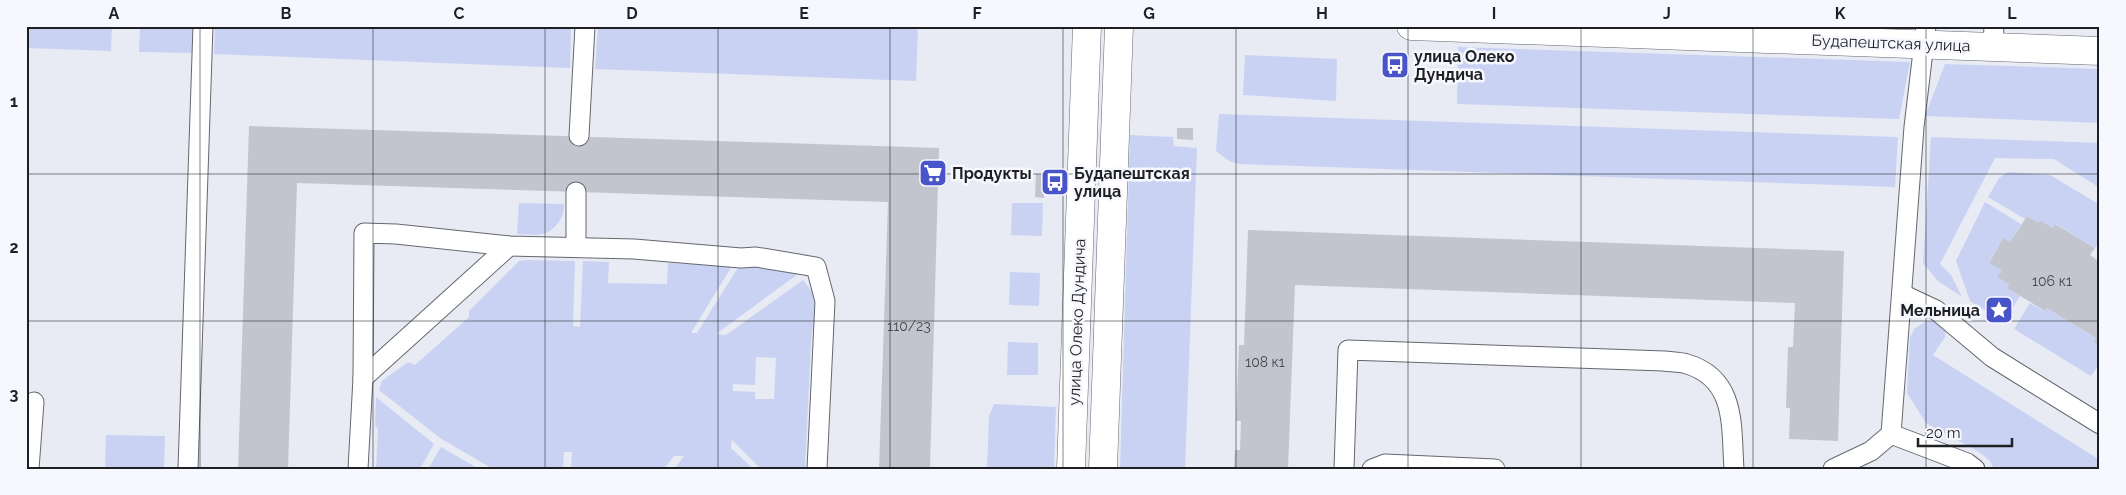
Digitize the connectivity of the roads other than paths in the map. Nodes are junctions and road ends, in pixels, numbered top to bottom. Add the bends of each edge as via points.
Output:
1 (203, 26) edge
2 (585, 26) edge
3 (1087, 26) edge
4 (1119, 26) edge
5 (1412, 26) edge
6 (1925, 36) edge
7 (1993, 37) edge
8 (2100, 51) edge
9 (579, 136) dead end
10 (576, 192) dead end
11 (509, 246) junction
12 (576, 247) junction
13 (1902, 294) junction
14 (362, 378) junction
15 (34, 402) dead end
16 (2100, 424) edge
17 (1891, 434) junction
18 (29, 469) edge
19 (188, 469) edge
20 (358, 469) edge
21 (817, 469) edge
22 (1071, 469) edge
23 (1104, 469) edge
24 (1344, 469) edge
25 (1372, 469) edge
26 (1496, 469) edge
27 (1734, 469) edge
28 (1833, 469) edge
29 (1975, 469) edge

1 - 19 lane
2 - 9 lane
3 - 22 street, улица Олеко Дундича
4 - 23 street, улица Олеко Дундича
5 - 6 street, Будапештская улица
6 - 7 street, Будапештская улица
6 - 13 lane via 1914,127
7 - 8 street, Будапештская улица
10 - 12 lane
11 - 12 lane
11 - 14 lane
11 - 14 lane via 396,234 364,234
12 - 21 lane via 756,257 816,267 825,301
13 - 16 lane via 1936,310 1992,357
13 - 17 lane
14 - 20 lane
15 - 18 lane
17 - 28 lane via 1871,451
17 - 29 lane
24 - 27 lane via 1348,350 1687,364 1706,373 1722,388 1730,406
25 - 26 lane via 1385,464

